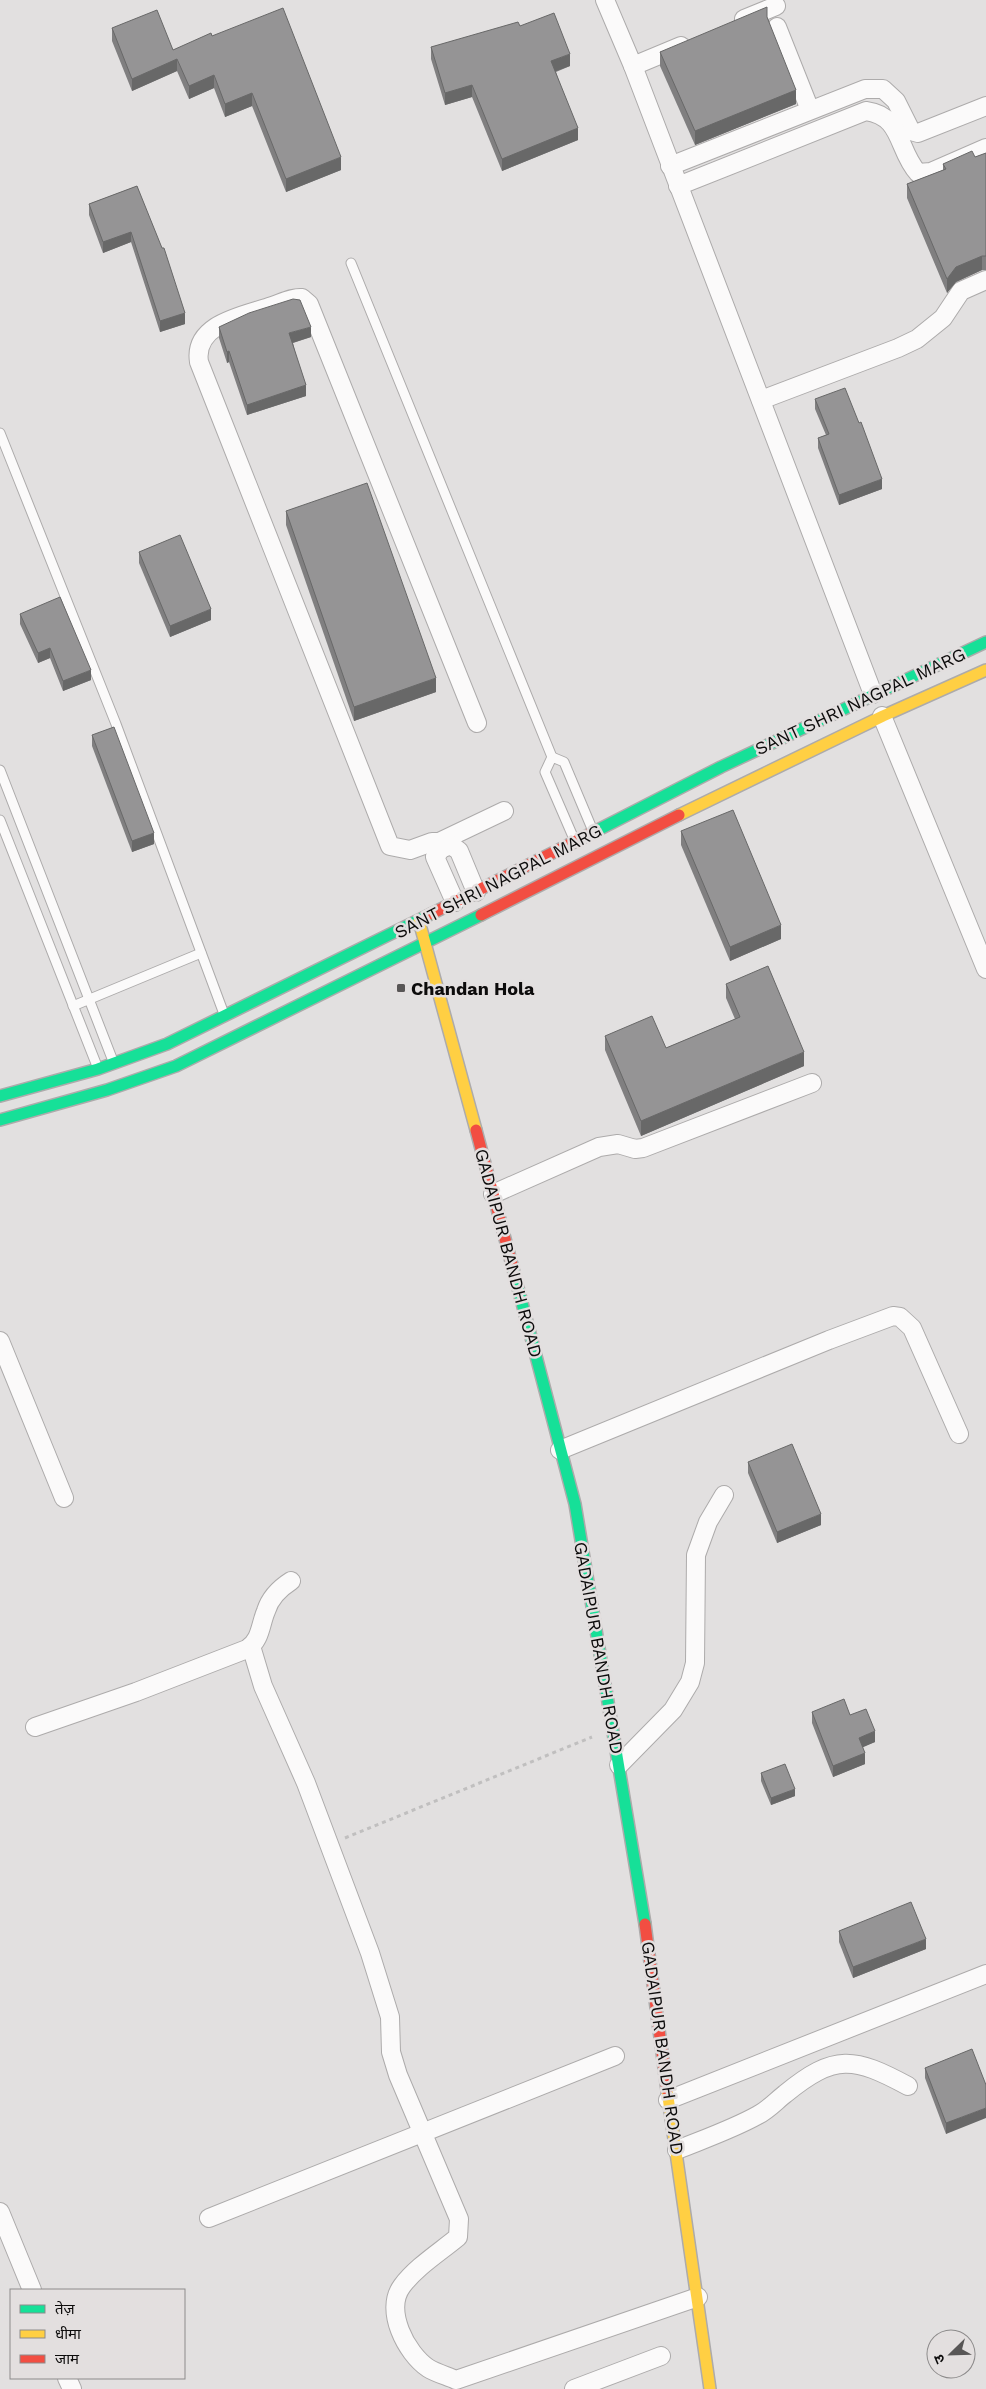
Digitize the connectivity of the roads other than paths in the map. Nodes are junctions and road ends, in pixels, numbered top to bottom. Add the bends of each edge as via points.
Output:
1 (606, 0) edge
2 (776, 6) dead end
3 (732, 25) edge
4 (777, 27) dead end
5 (696, 40) edge
6 (633, 66) junction
7 (986, 106) edge
8 (810, 110) junction
9 (986, 148) edge
10 (670, 166) junction
11 (678, 186) junction
12 (351, 263) dead end
13 (986, 280) edge
14 (761, 400) junction
15 (0, 433) edge
16 (986, 642) edge
17 (986, 670) edge
18 (873, 694) junction
19 (882, 716) junction
20 (477, 723) dead end
21 (552, 758) junction
22 (0, 770) edge
23 (504, 811) dead end
24 (0, 820) edge
25 (594, 832) junction
26 (575, 841) junction
27 (440, 846) junction
28 (476, 892) junction
29 (455, 902) junction
30 (419, 921) junction
31 (426, 942) junction
32 (201, 953) junction
33 (986, 969) edge
34 (89, 999) junction
35 (73, 1006) junction
36 (225, 1017) junction
37 (114, 1064) junction
38 (98, 1069) junction
39 (812, 1083) dead end
40 (0, 1096) edge
41 (0, 1120) edge
42 (493, 1194) junction
43 (0, 1341) edge
44 (959, 1434) dead end
45 (560, 1450) junction
46 (724, 1495) dead end
47 (64, 1498) dead end
48 (291, 1580) dead end
49 (251, 1646) junction
50 (35, 1726) dead end
51 (619, 1765) junction
52 (986, 1974) edge
53 (615, 2056) dead end
54 (908, 2086) dead end
55 (668, 2100) junction
56 (421, 2133) junction
57 (677, 2150) junction
58 (0, 2212) edge
59 (209, 2218) dead end
60 (32, 2289) edge
61 (698, 2297) junction
62 (661, 2356) dead end
63 (458, 2385) edge
64 (574, 2389) edge
65 (710, 2389) edge

1 - 6 street
2 - 3 street
4 - 8 street
5 - 6 street
6 - 10 street
7 - 8 street via 918,133 911,131 896,101 882,89 865,89
8 - 10 street
9 - 11 street via 931,172 918,173 910,165 891,122 880,113 866,111
10 - 11 street
11 - 14 street
12 - 21 lane
13 - 14 street via 958,293 943,318 913,341
14 - 18 street
15 - 32 lane via 112,715
16 - 18 main road, SANT SHRI NAGPAL MARG
17 - 19 main road, SANT SHRI NAGPAL MARG
18 - 25 main road, SANT SHRI NAGPAL MARG
19 - 31 main road, SANT SHRI NAGPAL MARG
19 - 33 street
20 - 27 street via 310,304 302,298 290,299 224,322 202,340 197,352 199,362 390,846 410,850 432,842
21 - 25 lane via 564,762
21 - 26 lane via 545,772
22 - 34 lane
23 - 27 street
24 - 35 lane
25 - 26 main road, SANT SHRI NAGPAL MARG
26 - 28 main road, SANT SHRI NAGPAL MARG
27 - 28 street via 451,845 459,851
27 - 29 street via 435,857
28 - 29 main road, SANT SHRI NAGPAL MARG
29 - 30 main road, SANT SHRI NAGPAL MARG
30 - 31 main road, GADAIPUR BANDH ROAD
30 - 36 main road, SANT SHRI NAGPAL MARG
31 - 41 main road, SANT SHRI NAGPAL MARG via 176,1066 107,1090
31 - 42 main road, GADAIPUR BANDH ROAD
32 - 34 lane
32 - 36 lane
34 - 35 lane
34 - 37 lane
35 - 38 lane
36 - 37 main road, SANT SHRI NAGPAL MARG
37 - 38 main road, SANT SHRI NAGPAL MARG
38 - 40 main road, SANT SHRI NAGPAL MARG
39 - 42 street via 643,1148 618,1144 599,1147
42 - 45 main road, GADAIPUR BANDH ROAD
43 - 47 street
44 - 45 street via 912,1328 900,1317 893,1316
45 - 51 main road, GADAIPUR BANDH ROAD via 575,1504
46 - 51 street via 704,1531 696,1556 695,1663 690,1682 673,1710
48 - 49 street via 281,1587 270,1603 258,1638
49 - 50 street via 136,1692
49 - 56 street via 263,1686 306,1783 370,1953 388,2010 393,2060
51 - 55 main road, GADAIPUR BANDH ROAD via 646,1929
52 - 55 street
53 - 56 street
54 - 57 street via 872,2068 840,2064 809,2076 758,2115
55 - 57 main road, GADAIPUR BANDH ROAD
56 - 59 street
56 - 63 street via 455,2207 459,2219 458,2237 401,2287 396,2309 400,2330 416,2357
57 - 61 main road, GADAIPUR BANDH ROAD
58 - 60 street
61 - 63 street
61 - 65 main road, GADAIPUR BANDH ROAD
62 - 64 street

